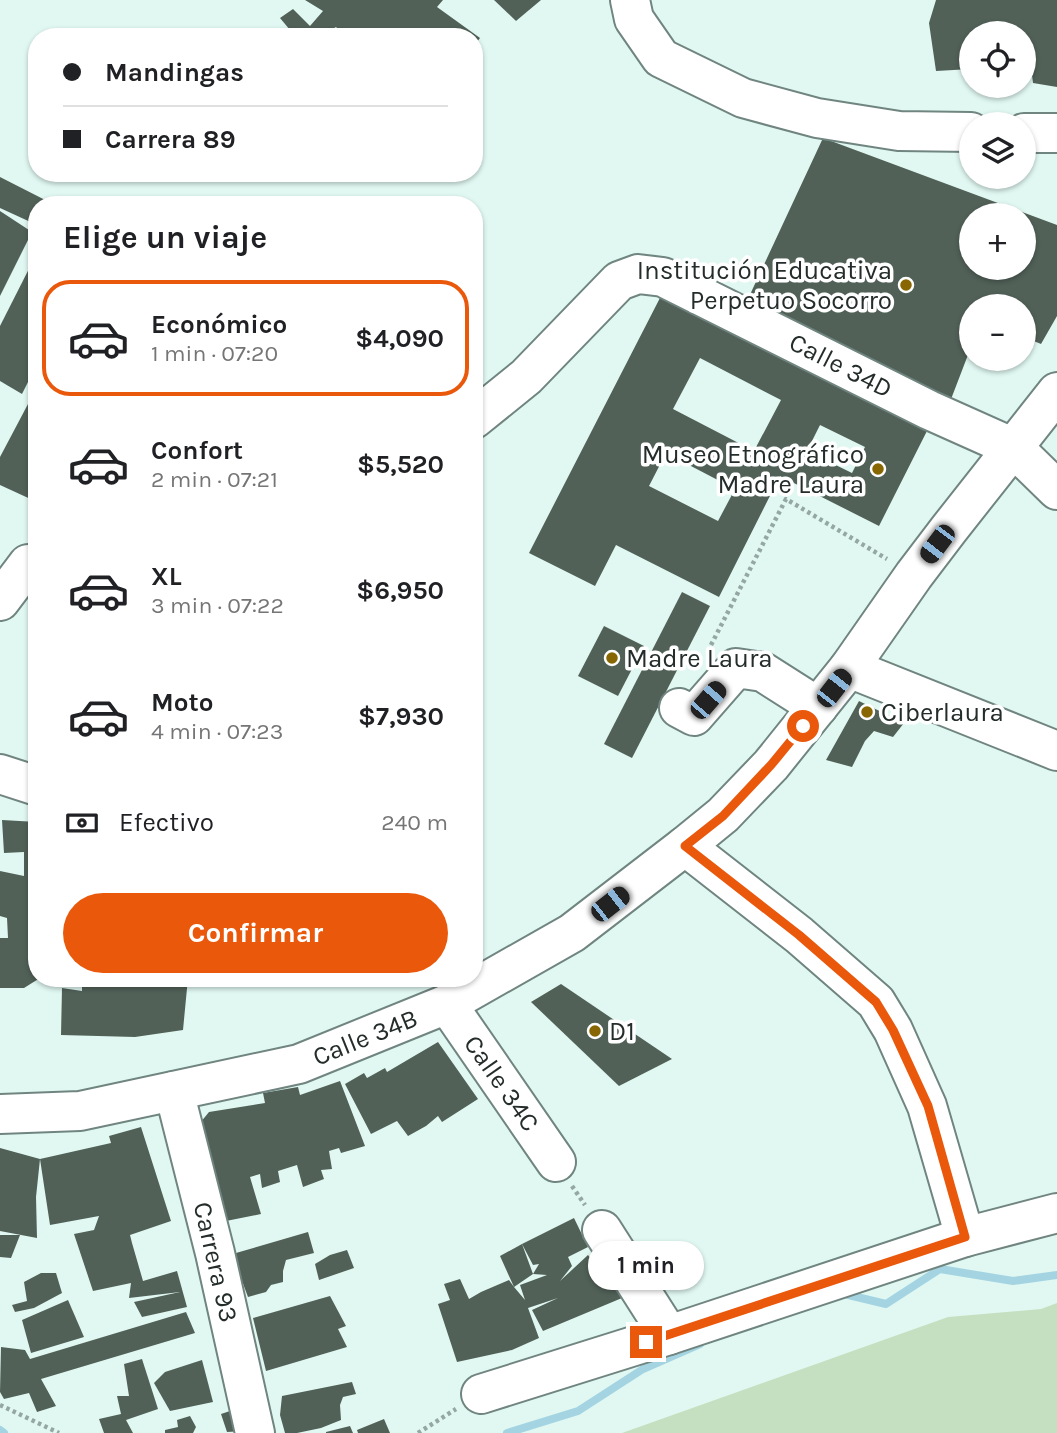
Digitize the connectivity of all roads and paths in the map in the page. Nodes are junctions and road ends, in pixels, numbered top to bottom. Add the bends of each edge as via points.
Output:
1 (630, 0) edge
2 (959, 132) edge
3 (1036, 133) edge
4 (1057, 133) edge
5 (1057, 392) edge
6 (483, 412) edge
7 (1014, 449) junction
8 (1057, 490) edge
9 (866, 545) dead end
10 (22, 564) edge
11 (0, 601) edge
12 (709, 649) dead end
13 (849, 668) junction
14 (818, 707) junction
15 (679, 708) dead end
16 (1057, 751) edge
17 (0, 774) edge
18 (28, 783) edge
19 (685, 846) junction
20 (483, 984) edge
21 (477, 987) edge
22 (447, 1004) junction
23 (174, 1091) junction
24 (0, 1114) edge
25 (556, 1162) joint
26 (1057, 1213) edge
27 (602, 1230) joint
28 (965, 1237) junction
29 (669, 1335) junction
30 (481, 1394) joint
31 (0, 1405) edge
32 (59, 1433) edge
33 (255, 1433) edge
34 (418, 1433) edge

1 - 2 street via 634,19 661,58 743,97 817,118 899,131
3 - 4 street
5 - 7 street, Calle 34B
6 - 7 street, Calle 34D via 526,377 619,281 638,274 663,277
7 - 8 street, Calle 34D
7 - 13 street, Calle 34B via 928,557
9 - 12 path via 786,499
10 - 11 street
13 - 14 street, Calle 34B
13 - 16 street
14 - 15 street via 763,672 736,668 694,716
14 - 19 street, Calle 34B via 723,816
17 - 18 street
19 - 20 street, Calle 34B via 572,933
19 - 28 street via 876,1002 928,1106
21 - 22 street, Calle 34B
22 - 23 street, Calle 34B via 299,1064
22 - 25 street, Calle 34C
23 - 24 street, Calle 34B via 80,1111
23 - 33 street, Carrera 93
25 - 27 path
26 - 28 street
27 - 29 street
28 - 29 street
29 - 30 street
30 - 34 path
31 - 32 path

